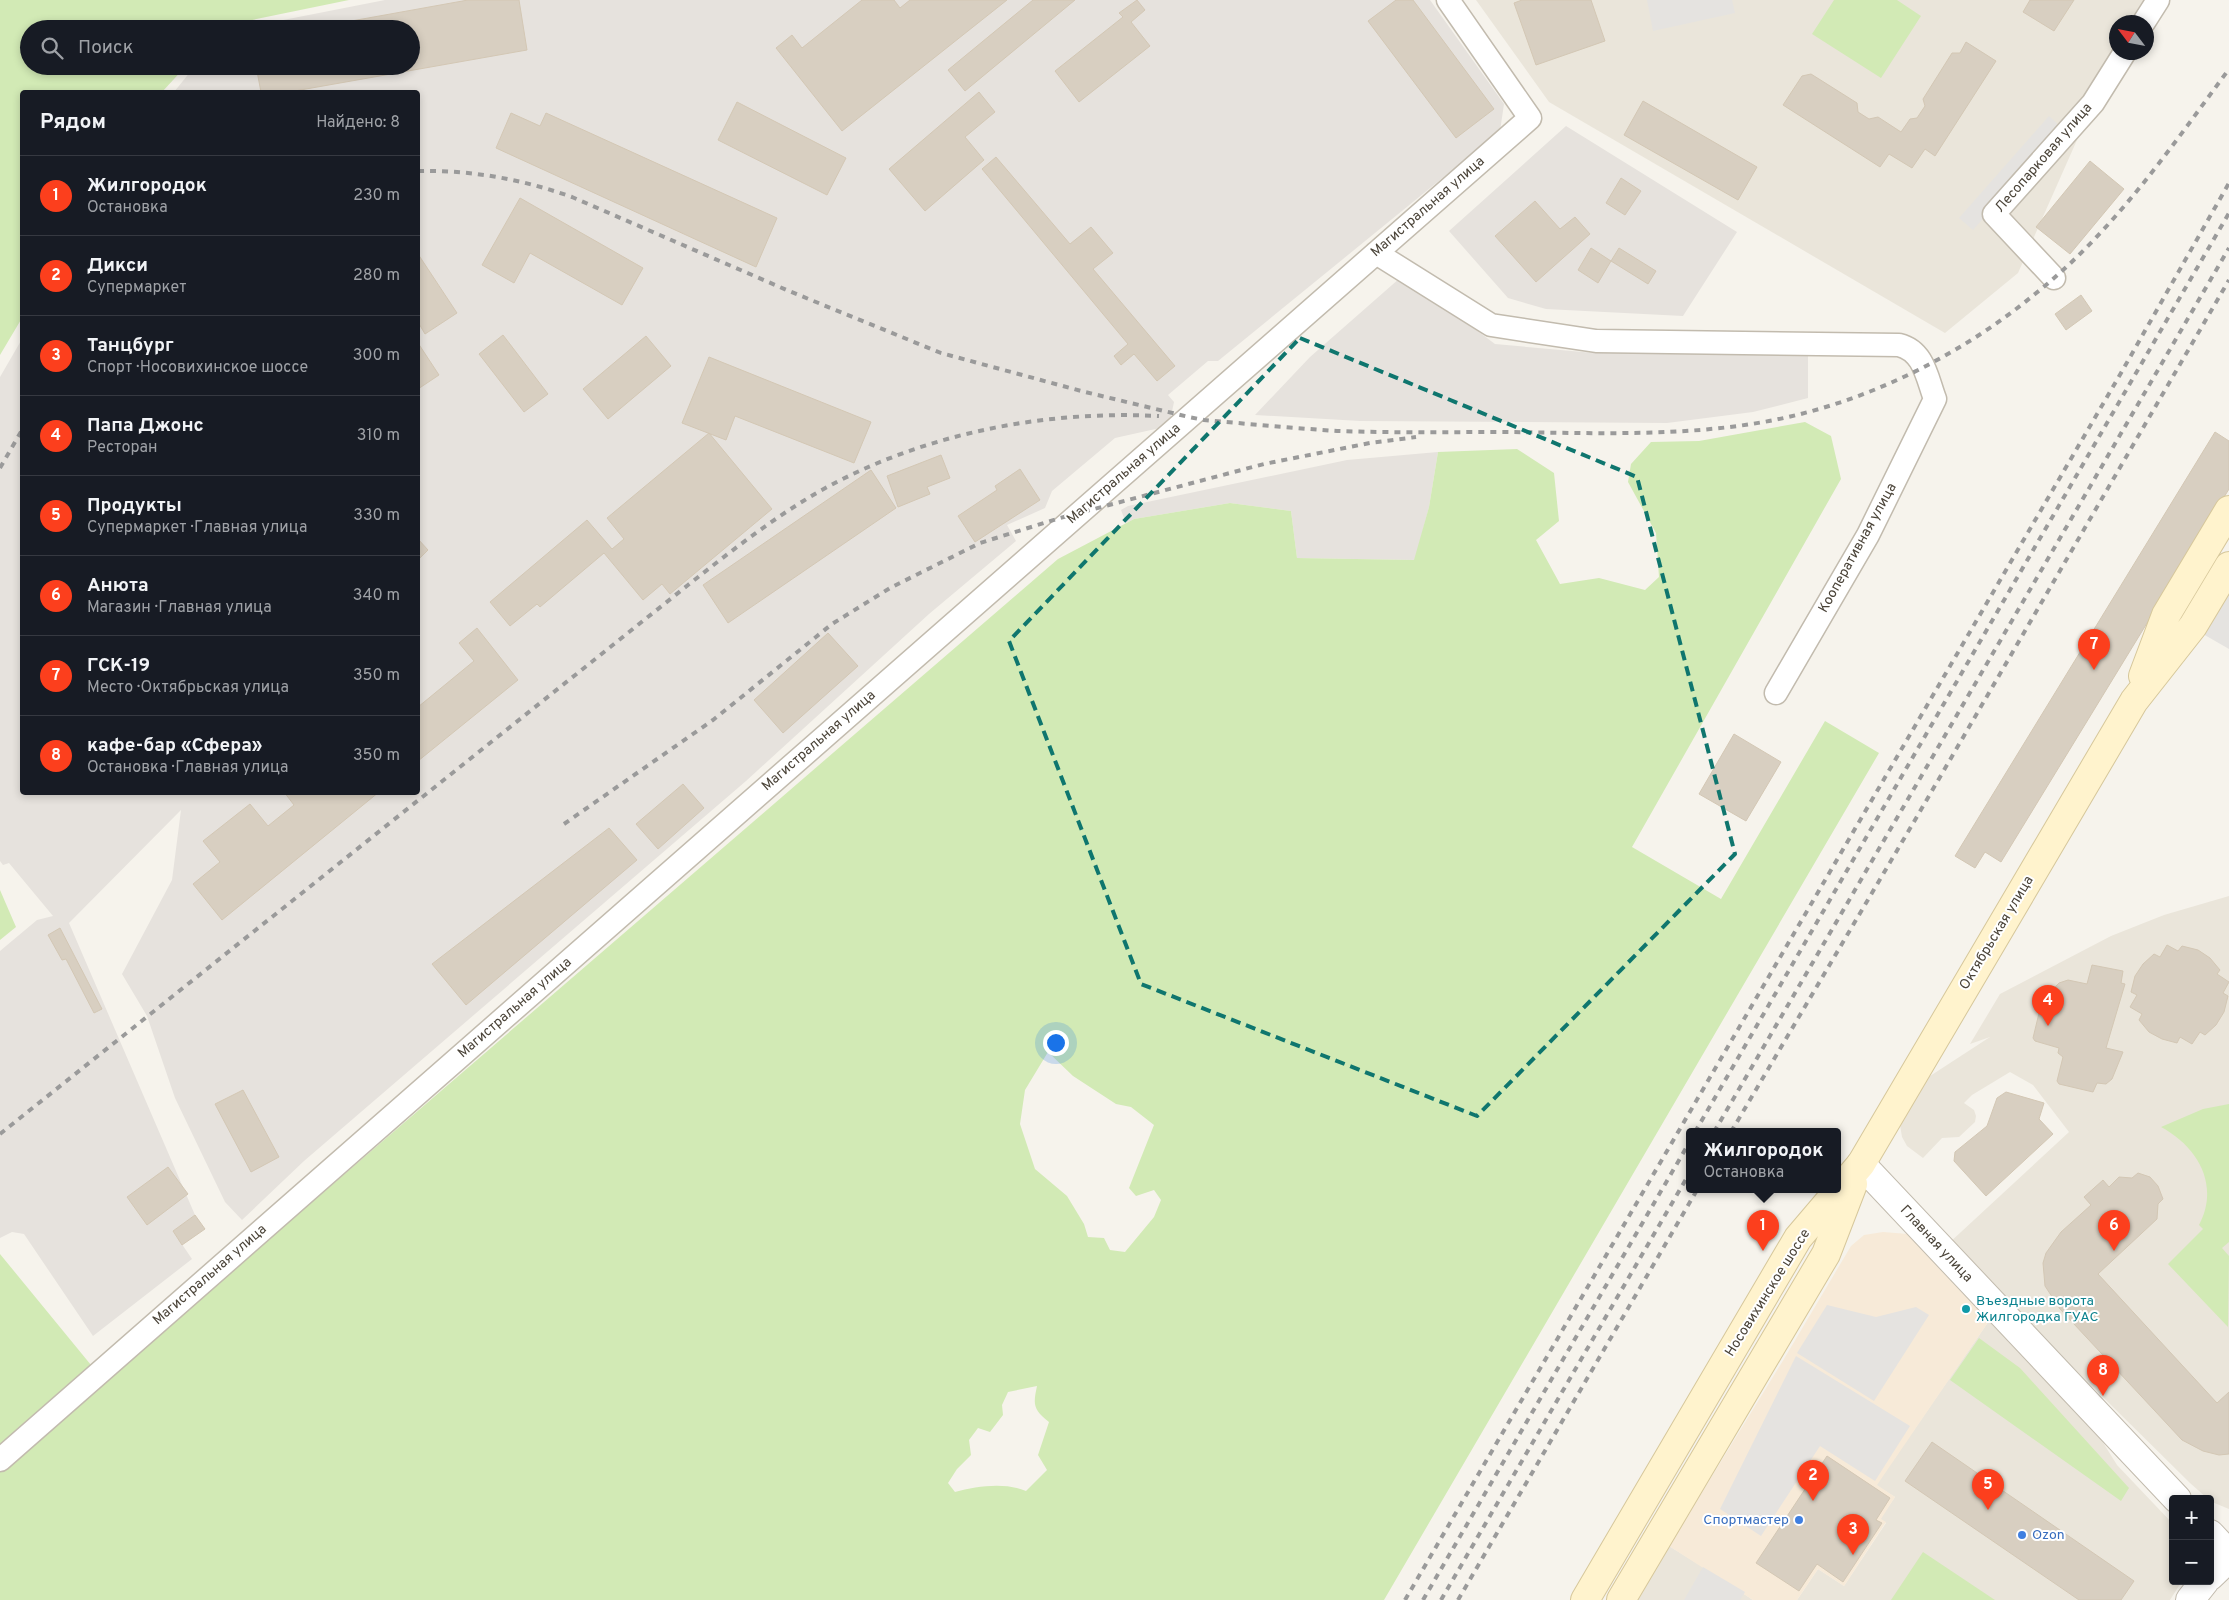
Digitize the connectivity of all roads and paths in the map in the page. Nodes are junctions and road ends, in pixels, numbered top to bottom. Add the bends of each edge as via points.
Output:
1 (1448, 0) edge
2 (2158, 0) edge
3 (2148, 15) edge
4 (2120, 60) edge
5 (1376, 253) junction
6 (2054, 278) dead end
7 (2229, 510) edge
8 (2229, 566) edge
9 (1776, 693) dead end
10 (2134, 701) junction
11 (1861, 1164) junction
12 (1841, 1187) edge
13 (1836, 1193) edge
14 (0, 1460) edge
15 (2173, 1495) edge
16 (2214, 1538) edge
17 (2229, 1554) edge
18 (2229, 1558) edge
19 (2214, 1572) edge
20 (2203, 1585) edge
21 (1585, 1600) edge
22 (1621, 1600) edge
23 (2190, 1600) edge

1 - 5 street, Магистральная улица via 1530,118
2 - 3 street
4 - 6 street, Лесопарковая улица via 2093,103 1994,214
5 - 9 street, Кооперативная улица via 1492,325 1596,341 1899,345 1916,353 1935,399 1868,535
5 - 14 street, Магистральная улица
7 - 10 main road, Октябрьская улица via 2166,615
8 - 10 main road, Октябрьская улица via 2193,626
10 - 11 main road, Октябрьская улица
11 - 12 main road, Носовихинское шоссе
11 - 15 street, Главная улица
11 - 22 main road, Носовихинское шоссе via 1826,1254
13 - 21 main road, Носовихинское шоссе via 1798,1238
16 - 17 street
18 - 19 street
20 - 23 street

